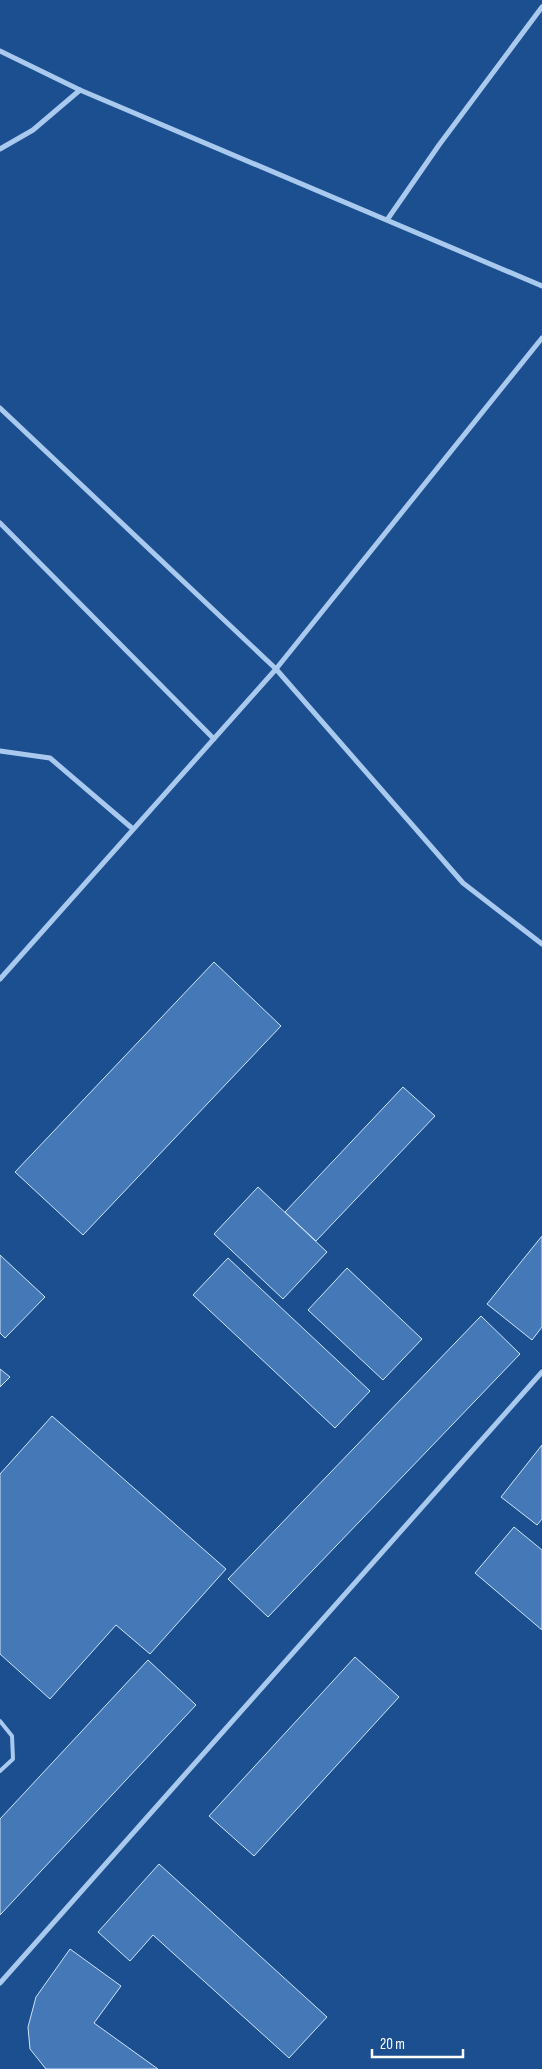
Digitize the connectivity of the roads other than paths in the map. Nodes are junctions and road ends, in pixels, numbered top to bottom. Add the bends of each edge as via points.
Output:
1 (542, 7) edge
2 (0, 50) edge
3 (80, 90) junction
4 (0, 149) edge
5 (387, 220) junction
6 (542, 286) edge
7 (542, 338) edge
8 (0, 408) edge
9 (0, 523) edge
10 (276, 670) junction
11 (214, 739) junction
12 (0, 751) edge
13 (133, 829) junction
14 (542, 944) edge
15 (0, 979) edge
16 (542, 1372) edge
17 (0, 1721) edge
18 (0, 1772) edge
19 (0, 1983) edge

1 - 5 street
2 - 3 street
3 - 4 street via 33,130
3 - 5 street
5 - 6 street
7 - 10 street
8 - 10 street
9 - 11 street
10 - 11 street
10 - 14 street via 462,883
11 - 13 street
12 - 13 street via 50,758
13 - 15 street
16 - 19 street
17 - 18 lane via 12,1736 13,1759

